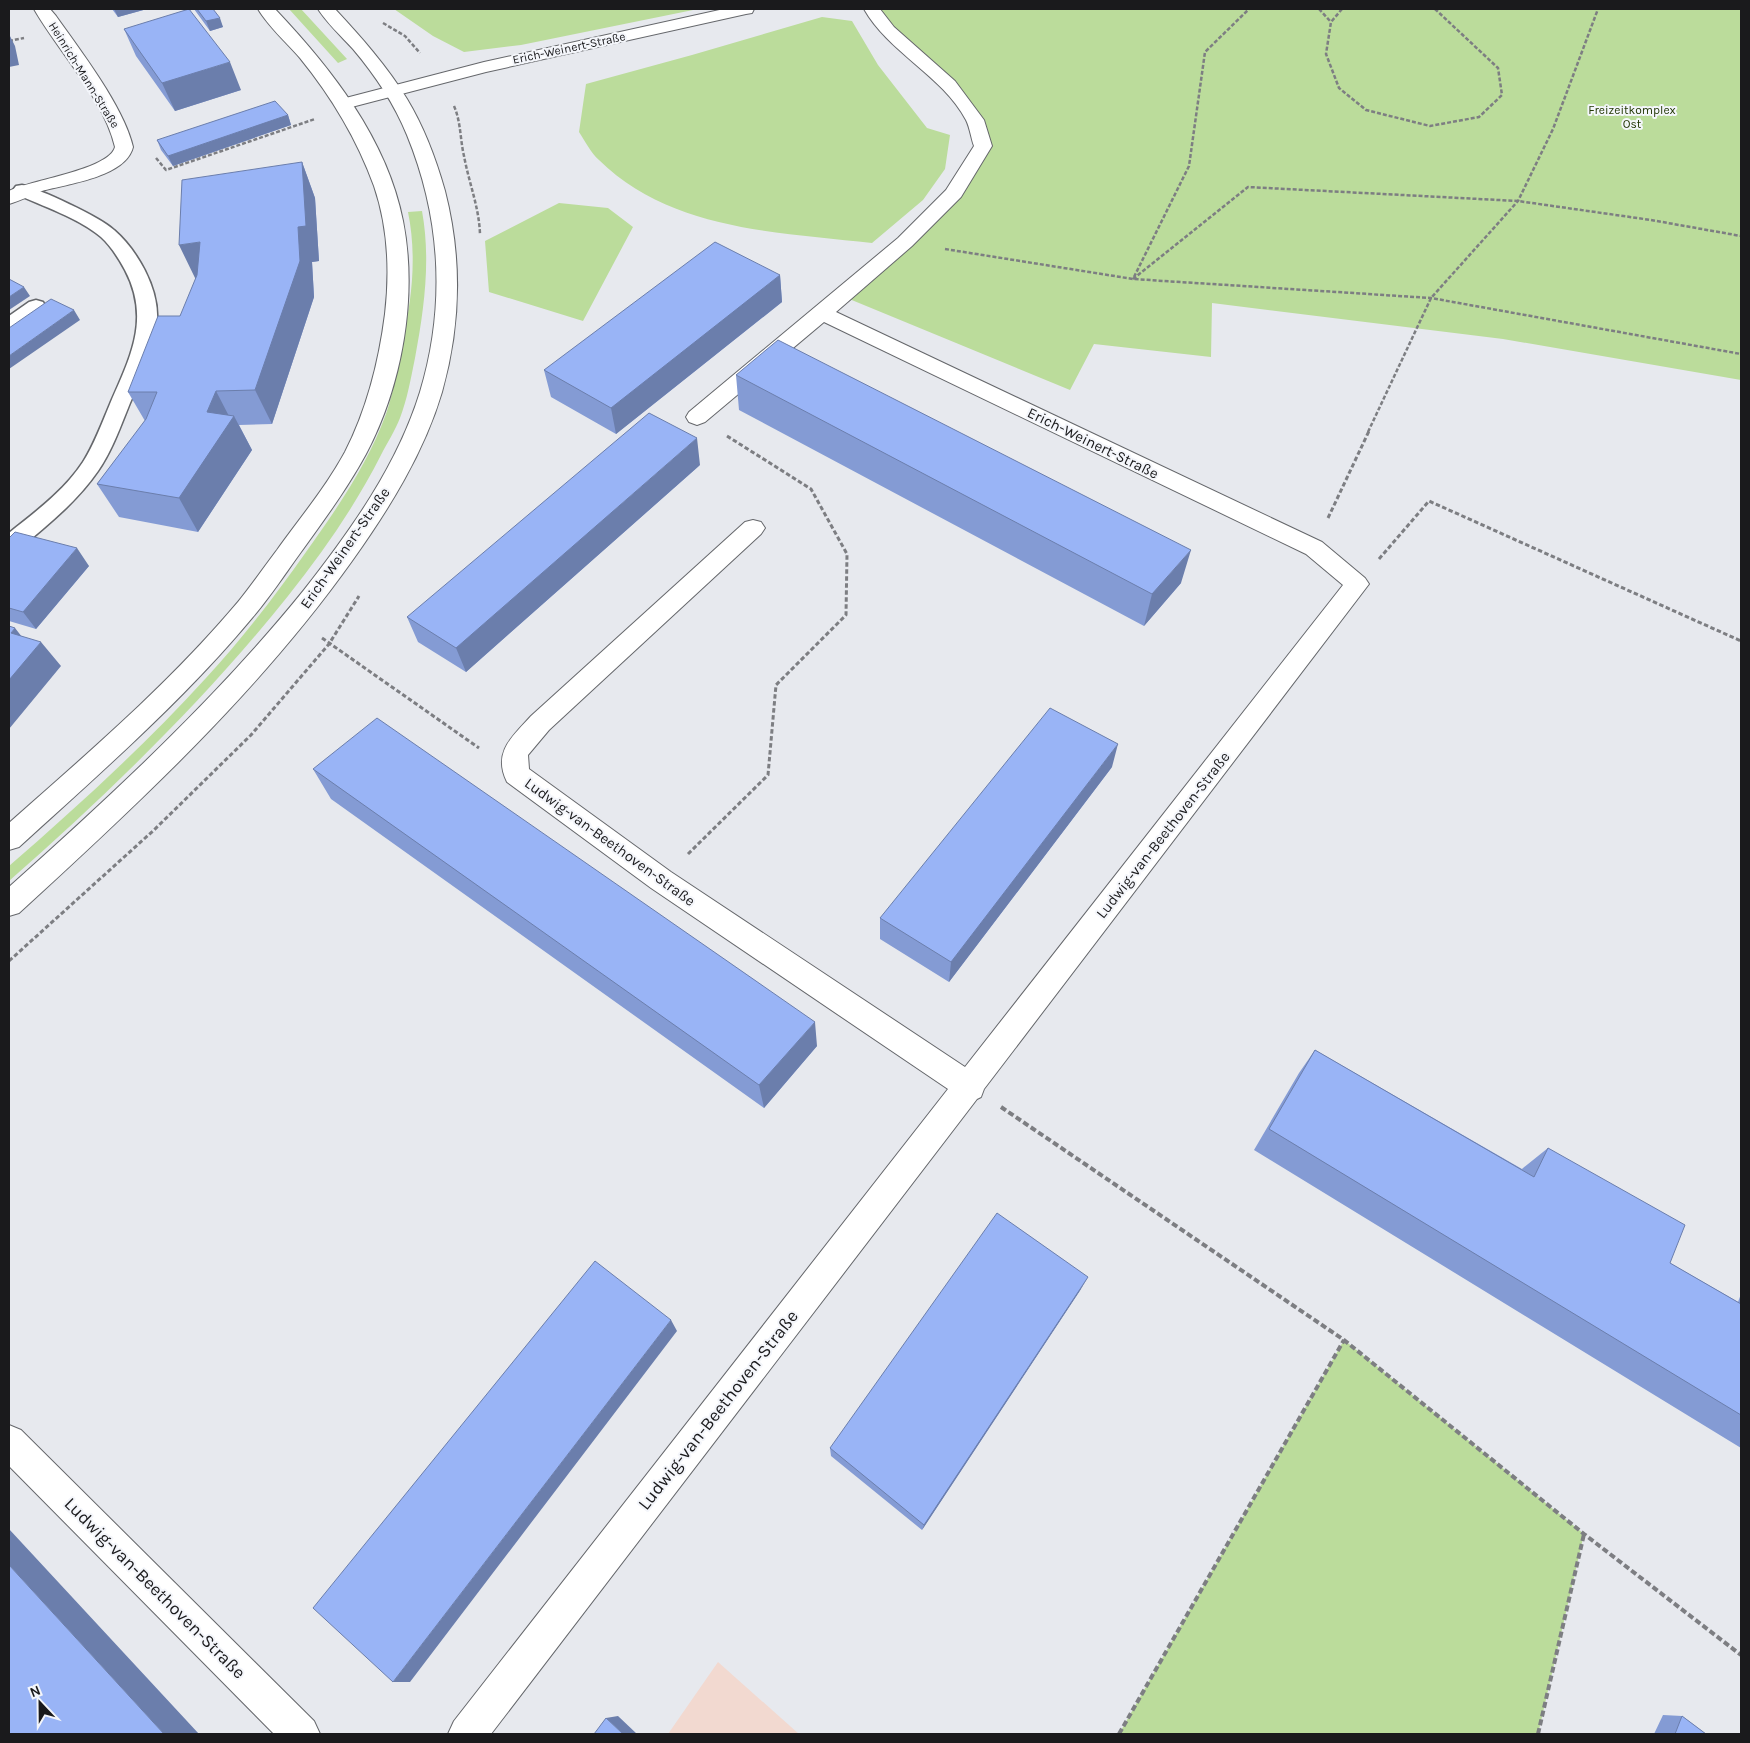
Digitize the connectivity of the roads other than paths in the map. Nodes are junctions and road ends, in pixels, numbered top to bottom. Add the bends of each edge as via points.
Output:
1 (42, 9) edge
2 (266, 9) edge
3 (326, 9) edge
4 (746, 9) edge
5 (872, 9) edge
6 (394, 90) junction
7 (345, 104) junction
8 (13, 191) edge
9 (36, 306) dead end
10 (822, 313) junction
11 (9, 325) edge
12 (697, 417) road end
13 (753, 528) dead end
14 (9, 545) edge
15 (1357, 584) joint
16 (9, 838) edge
17 (9, 904) edge
18 (970, 1086) junction
19 (9, 1442) edge
20 (302, 1734) edge
21 (467, 1734) edge

1 - 8 street, Heinrich-Mann-Straße via 118,128 124,140 123,152 96,170 62,182
2 - 7 street via 319,68
3 - 6 street, Erich-Weinert-Straße
4 - 6 street, Erich-Weinert-Straße
5 - 10 street via 888,31 949,85 975,120 983,146 954,193 905,242
6 - 7 street, Erich-Weinert-Straße
6 - 17 street, Erich-Weinert-Straße via 427,162 446,229 444,338 429,397 404,459 349,548 295,620 214,710 109,814
7 - 16 street via 386,193 397,246 393,335 386,369 363,437 321,509 240,616 152,707
8 - 14 lane via 84,219 107,234 126,255 138,276 145,294 148,319 141,355 110,430 91,466 63,500
9 - 11 lane
10 - 12 street
10 - 15 street, Erich-Weinert-Straße via 1314,548
13 - 18 street, Ludwig-van-Beethoven-Straße via 540,723 515,752 516,774 661,880
15 - 18 street, Ludwig-van-Beethoven-Straße
18 - 21 street, Ludwig-van-Beethoven-Straße
19 - 20 street, Ludwig-van-Beethoven-Straße

